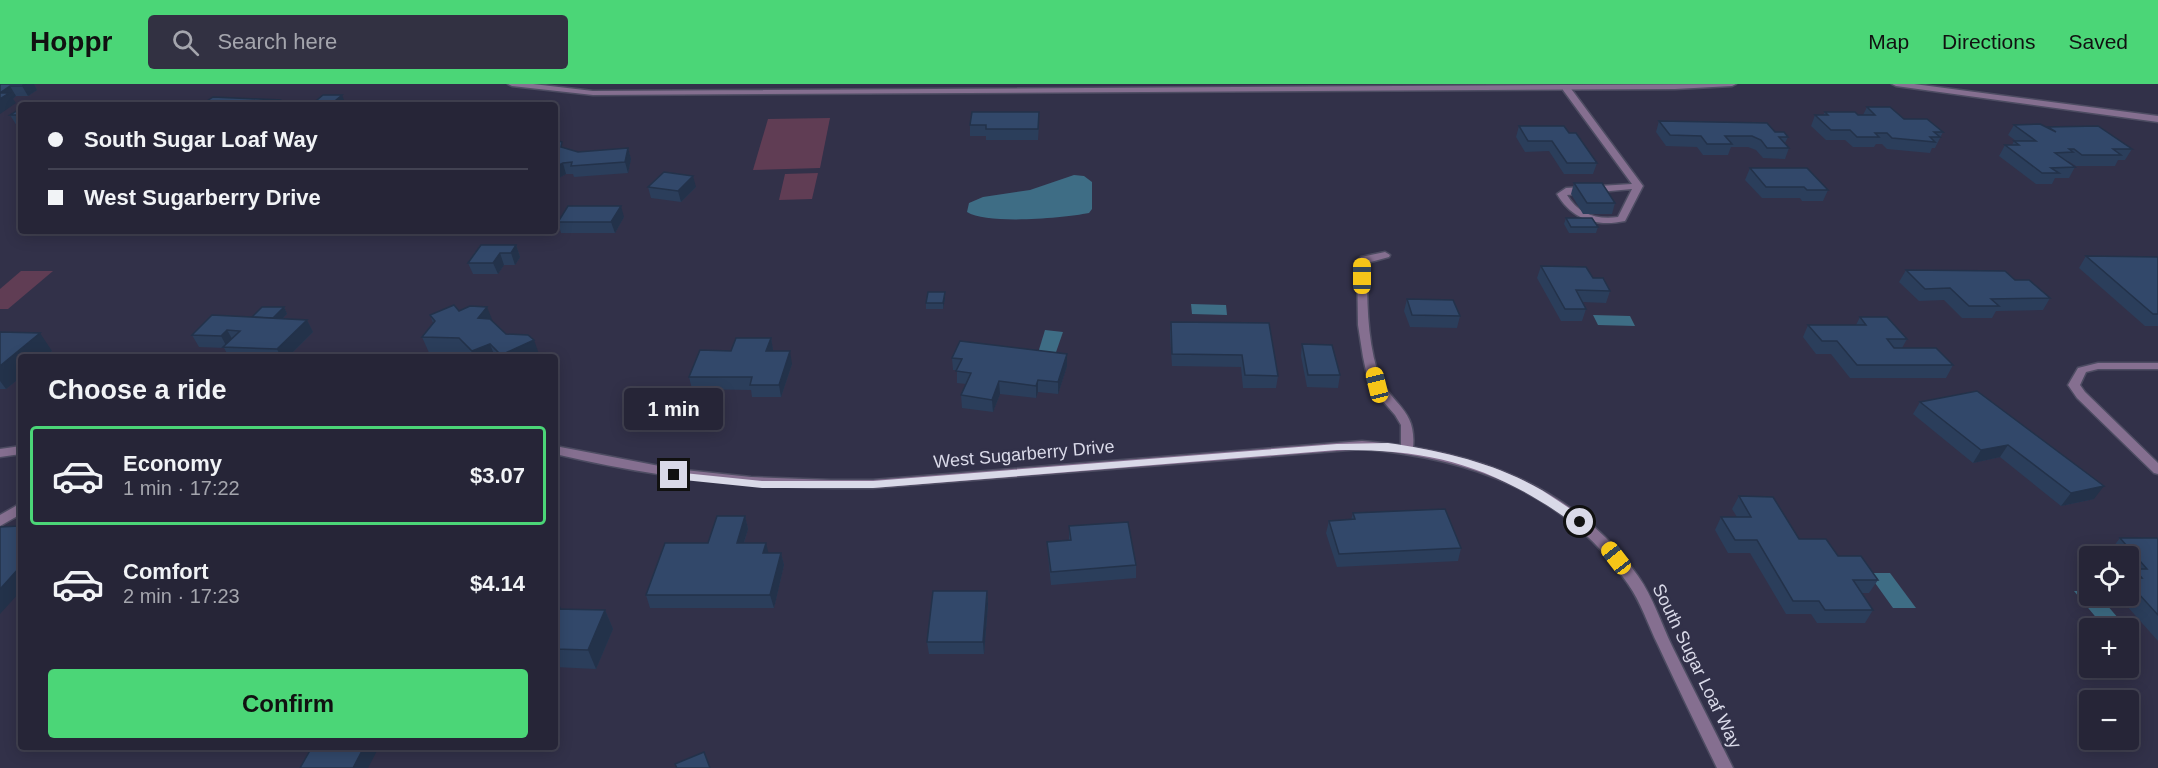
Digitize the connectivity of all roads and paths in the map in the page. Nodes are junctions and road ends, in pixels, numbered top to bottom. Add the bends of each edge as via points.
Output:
1 (512, 84) edge
2 (1732, 84) edge
3 (1896, 84) edge
4 (1131, 86) edge
5 (1382, 86) edge
6 (1326, 87) edge
7 (1566, 88) junction
8 (2158, 119) edge
9 (1638, 186) junction
10 (1385, 255) dead end
11 (2158, 366) edge
12 (1407, 448) junction
13 (18, 450) edge
14 (558, 451) edge
15 (0, 453) edge
16 (1495, 471) joint
17 (2158, 471) edge
18 (18, 510) edge
19 (0, 521) edge
20 (1725, 768) edge

1 - 4 street via 593,93
2 - 7 street
3 - 8 street
4 - 6 street
5 - 6 street
5 - 7 street
7 - 9 street
9 - 9 street via 1626,214 1614,221 1578,214 1562,194 1576,188
10 - 12 street via 1362,263 1367,344 1377,385 1401,413 1410,431
11 - 17 street via 2098,366 2082,370 2074,385
12 - 14 street, West Sugarberry Drive via 1362,445 807,486 656,473
12 - 16 street, West Sugarberry Drive
13 - 15 street
16 - 20 street, South Sugar Loaf Way via 1544,496 1580,522 1628,573
18 - 19 street

